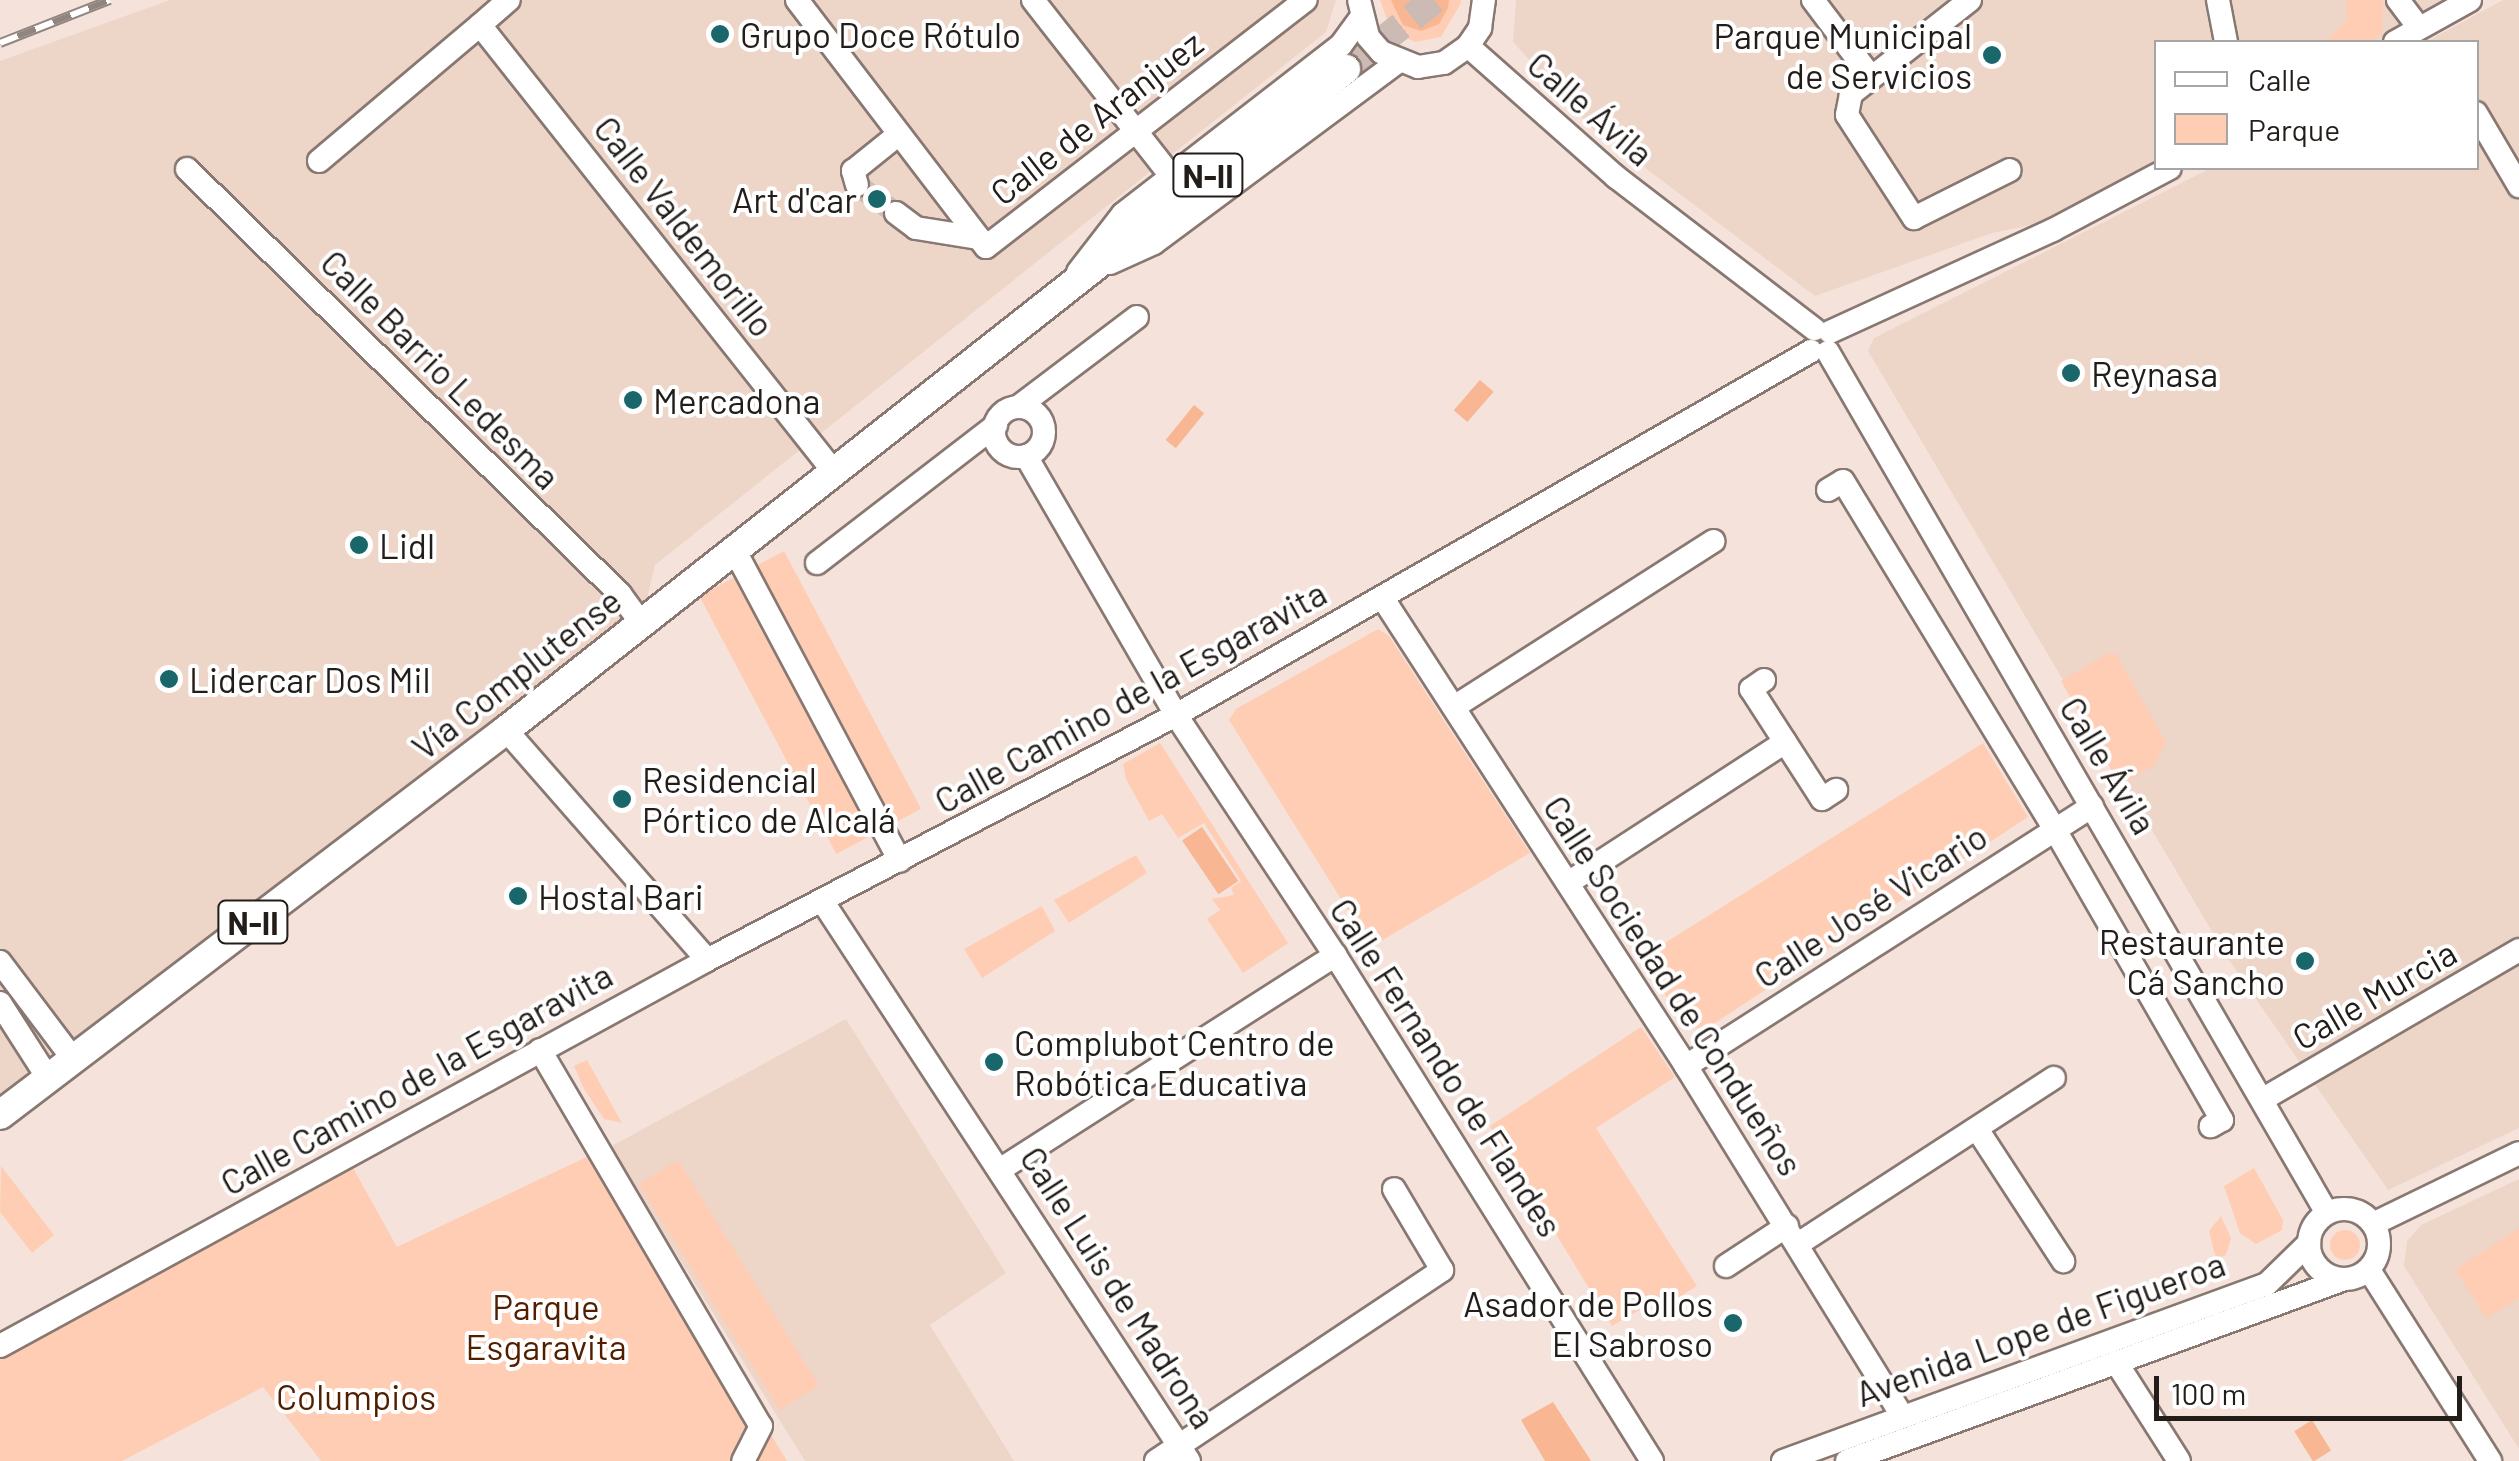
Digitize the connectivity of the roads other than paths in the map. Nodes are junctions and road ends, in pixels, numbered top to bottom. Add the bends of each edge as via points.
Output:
1 (509, 0) edge
2 (797, 0) edge
3 (1033, 0) edge
4 (1306, 0) edge
5 (1484, 0) edge
6 (1813, 0) edge
7 (1970, 0) edge
8 (2218, 0) edge
9 (2398, 0) edge
10 (2470, 0) edge
11 (1273, 8) edge
12 (1359, 9) edge
13 (480, 25) junction
14 (2427, 32) edge
15 (2226, 40) edge
16 (2401, 40) edge
17 (1468, 46) junction
18 (1398, 62) junction
19 (1346, 69) tunnel mouth
20 (1871, 77) junction
21 (2479, 118) edge
22 (1136, 132) junction
23 (899, 134) junction
24 (319, 161) dead end
25 (187, 169) dead end
26 (2010, 170) dead end
27 (2166, 170) edge
28 (1170, 176) junction
29 (857, 185) dead end
30 (2519, 186) edge
31 (896, 213) tunnel mouth
32 (979, 238) junction
33 (1071, 282) junction
34 (1137, 317) dead end
35 (1821, 341) junction
36 (1018, 408) junction
37 (996, 425) junction
38 (1026, 456) junction
39 (834, 472) junction
40 (1828, 490) dead end
41 (1714, 542) dead end
42 (734, 549) junction
43 (818, 563) dead end
44 (1382, 597) junction
45 (641, 623) junction
46 (1764, 680) dead end
47 (1454, 707) junction
48 (1176, 715) junction
49 (506, 730) junction
50 (1786, 742) junction
51 (1836, 790) dead end
52 (2092, 806) junction
53 (2054, 828) junction
54 (900, 861) junction
55 (1568, 884) junction
56 (823, 902) junction
57 (2519, 950) edge
58 (1335, 955) junction
59 (707, 960) junction
60 (0, 962) edge
61 (0, 1002) edge
62 (8, 1031) edge
63 (540, 1050) junction
64 (72, 1060) junction
65 (1686, 1066) junction
66 (48, 1078) junction
67 (2054, 1078) dead end
68 (2265, 1098) junction
69 (0, 1116) edge
70 (2212, 1126) dead end
71 (1977, 1129) junction
72 (2519, 1152) edge
73 (1001, 1169) junction
74 (1394, 1189) dead end
75 (2328, 1213) junction
76 (2373, 1224) junction
77 (1792, 1235) junction
78 (2309, 1243) junction
79 (2063, 1262) dead end
80 (1726, 1266) dead end
81 (2369, 1270) junction
82 (2342, 1280) junction
83 (0, 1346) edge
84 (2116, 1362) junction
85 (1901, 1414) junction
86 (1184, 1453) edge
87 (1855, 1460) edge
88 (743, 1461) edge
89 (1156, 1461) edge
90 (1652, 1461) edge
91 (1783, 1461) edge
92 (2179, 1461) edge
93 (2490, 1461) edge

1 - 13 street
2 - 23 street, Calle de Aranjuez
3 - 22 street
4 - 11 street, Calle de Aranjuez
5 - 17 street via 1480,28
6 - 20 street
7 - 20 street
8 - 15 street
9 - 14 street
10 - 14 street
11 - 22 street, Calle de Aranjuez
12 - 18 street via 1368,37
12 - 28 street, Vía Complutense via 1341,45
13 - 24 street
13 - 39 street, Calle Valdemorillo
14 - 16 street
17 - 18 street via 1432,66
17 - 35 street, Calle Ávila via 1616,177
18 - 33 street, Vía Complutense via 1154,243
19 - 33 main road, Vía Complutense / N-II
20 - 26 street via 1851,94 1847,115 1914,218
21 - 30 street
22 - 28 street
22 - 32 street, Calle de Aranjuez via 986,247
23 - 29 street via 853,171
23 - 32 street, Calle de Aranjuez
25 - 45 street, Calle Barrio Ledesma via 620,594
27 - 35 street, Calle Camino de la Esgaravita
28 - 33 street, Vía Complutense via 1122,214
31 - 32 street via 916,228
33 - 39 main road, Vía Complutense / N-II
34 - 36 street
35 - 44 street, Calle Camino de la Esgaravita
35 - 52 street, Calle Ávila
36 - 37 street
36 - 38 street via 1043,424 1043,440
37 - 38 street via 999,447
37 - 43 street
38 - 48 street, Calle Fernando de Flandes
39 - 42 main road, Vía Complutense / N-II
40 - 53 street via 1843,481
41 - 47 street
42 - 45 main road, Vía Complutense / N-II
42 - 54 street
44 - 47 street, Calle Sociedad de Condueños
44 - 48 street, Calle Camino de la Esgaravita
45 - 49 main road, Vía Complutense / N-II
46 - 50 street via 1751,689
47 - 55 street, Calle Sociedad de Condueños
48 - 54 street, Calle Camino de la Esgaravita
48 - 58 street, Calle Fernando de Flandes
49 - 59 street
49 - 64 main road, Vía Complutense / N-II
50 - 51 street via 1822,799
50 - 55 street
52 - 53 street, Calle José Vicario
52 - 68 street, Calle Ávila
53 - 65 street, Calle José Vicario
53 - 70 street via 2222,1120
54 - 56 street, Calle Camino de la Esgaravita
55 - 65 street, Calle Sociedad de Condueños
56 - 59 street, Calle Camino de la Esgaravita
56 - 73 street, Calle Luis de Madrona
57 - 68 street, Calle Murcia
58 - 73 street
58 - 90 street, Calle Fernando de Flandes
59 - 63 street, Calle Camino de la Esgaravita
60 - 64 street
61 - 62 street
62 - 66 street
63 - 83 street, Calle Camino de la Esgaravita
63 - 88 street via 760,1426
64 - 66 main road, Vía Complutense / N-II
65 - 77 street, Calle Sociedad de Condueños
66 - 69 main road, Vía Complutense / N-II
67 - 71 street
68 - 75 street, Calle Ávila
71 - 77 street
71 - 79 street
72 - 76 street
73 - 86 street, Calle Luis de Madrona
74 - 86 street via 1442,1270
75 - 76 street via 2347,1209
75 - 78 street
76 - 81 street via 2379,1249
77 - 80 street
77 - 85 street, Calle Sociedad de Condueños
78 - 82 street via 2319,1270
78 - 85 street, Avenida Lope de Figueroa via 2252,1291
81 - 82 street
81 - 93 street
82 - 84 street, Avenida Lope de Figueroa
84 - 87 street, Avenida Lope de Figueroa
84 - 92 street
85 - 91 street, Avenida Lope de Figueroa
86 - 89 street

